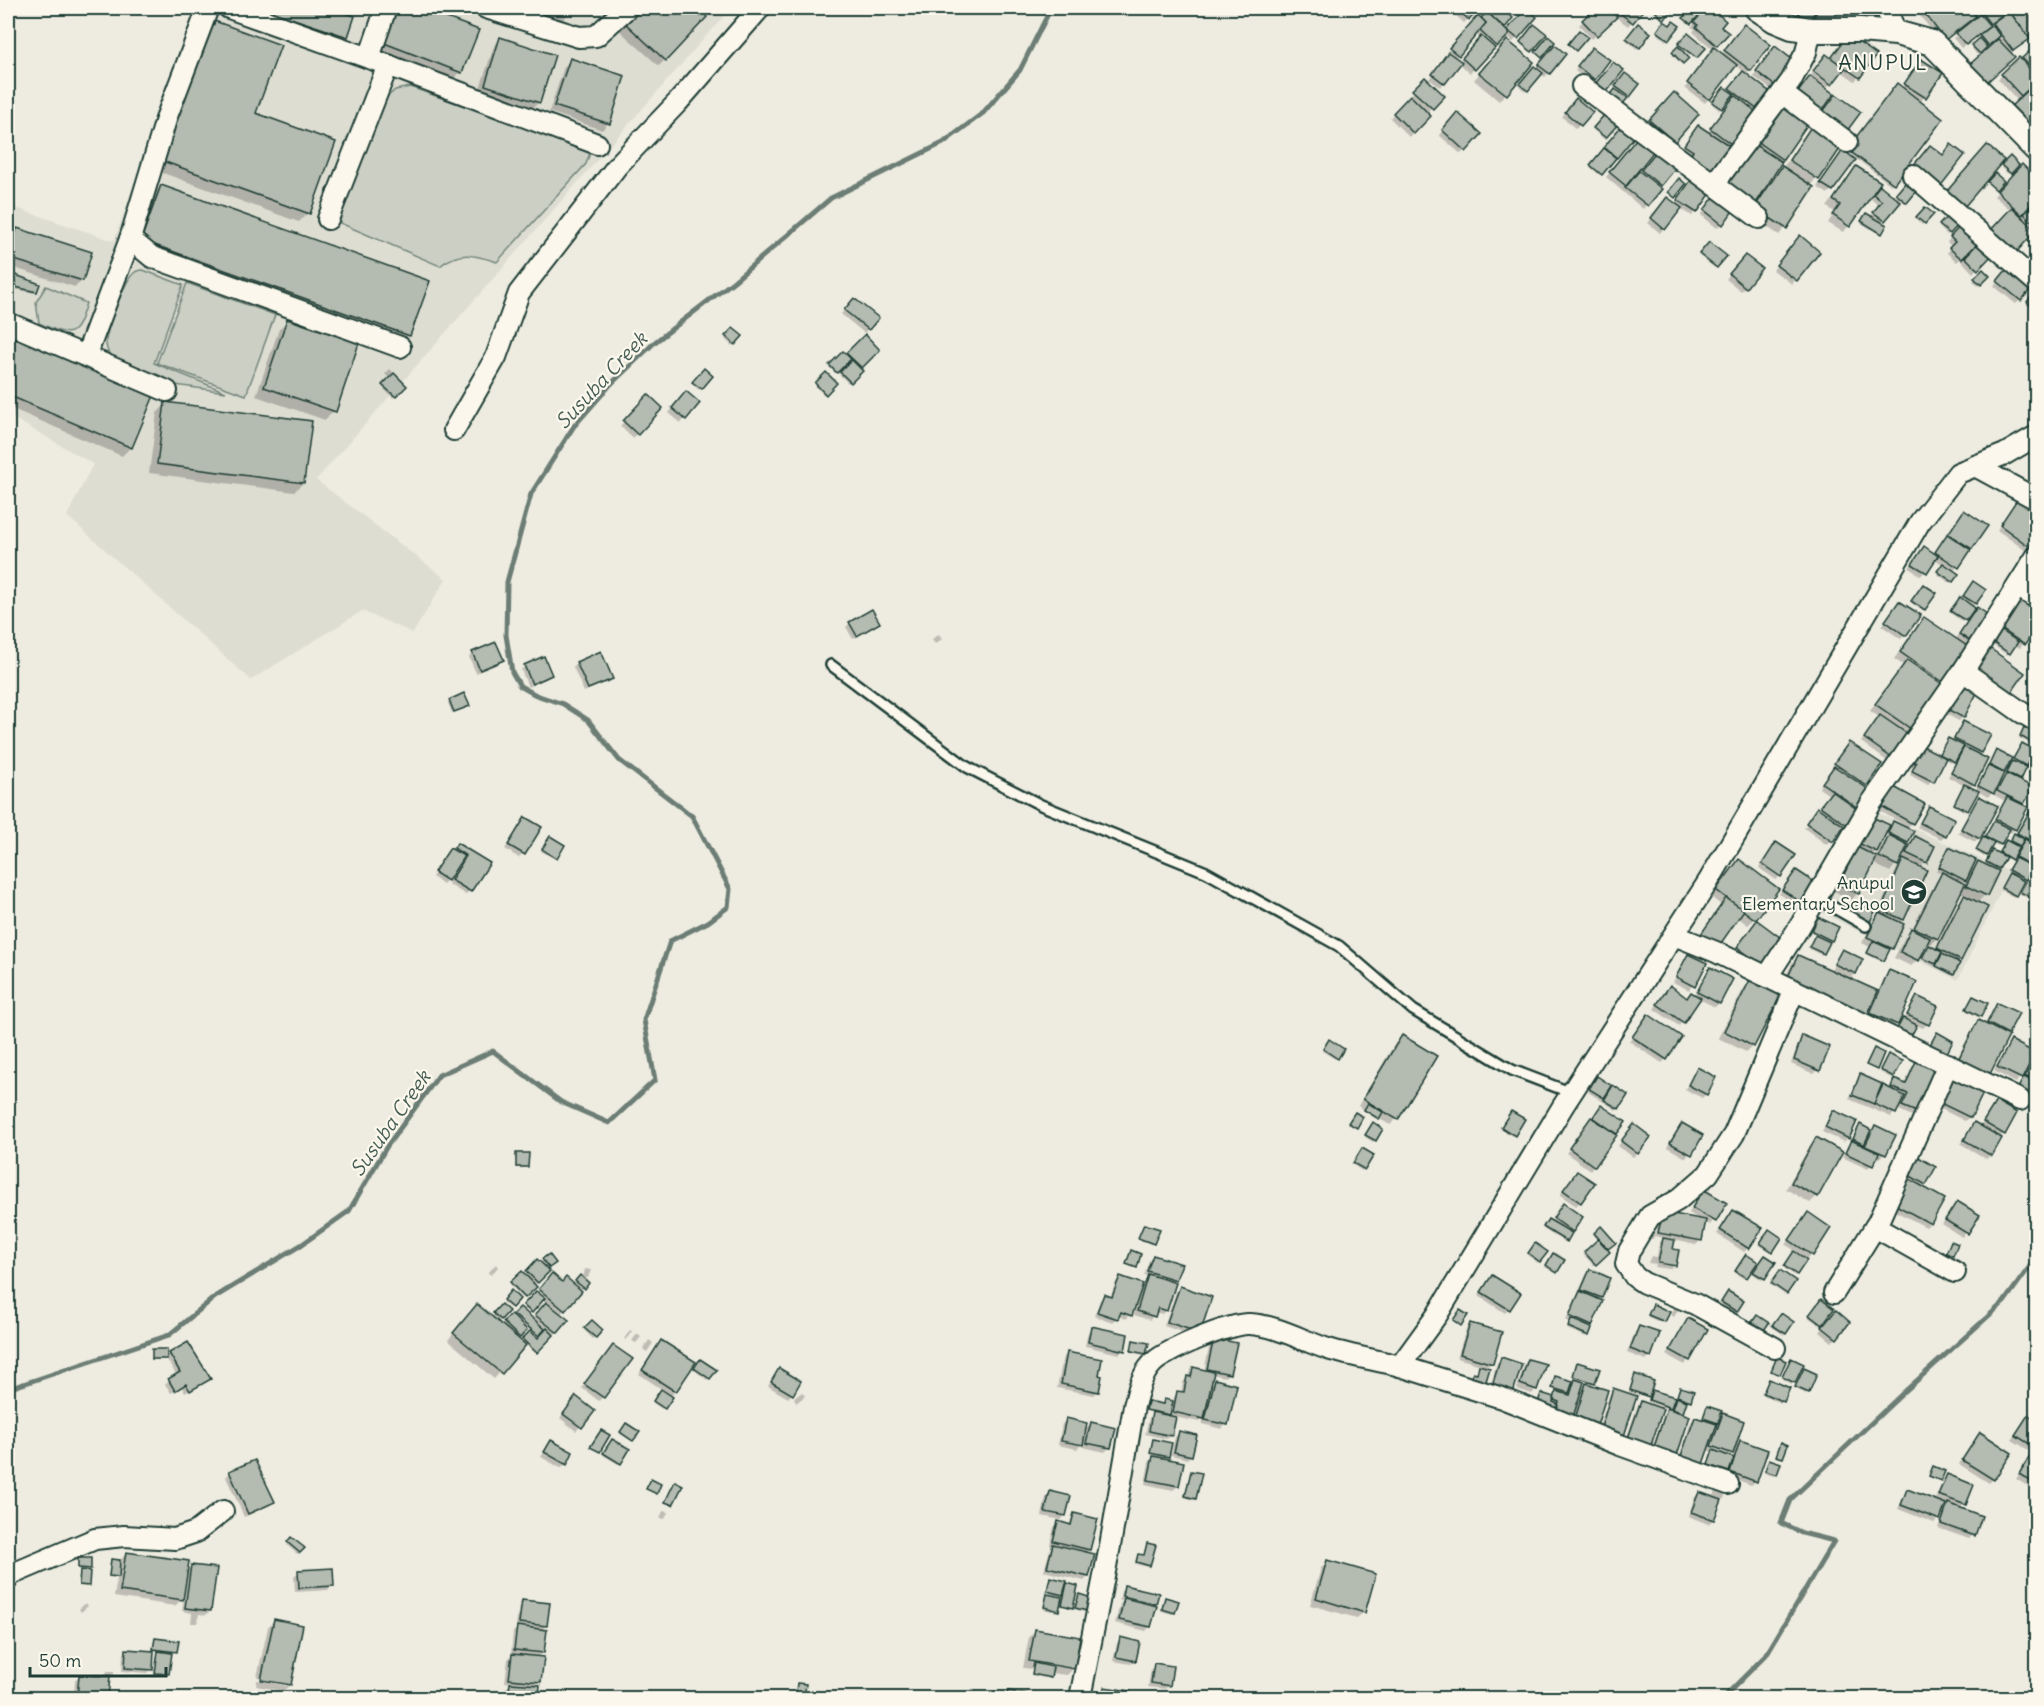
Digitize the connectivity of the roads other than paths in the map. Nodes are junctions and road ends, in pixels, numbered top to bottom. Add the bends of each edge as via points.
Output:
1 (208, 8) edge
2 (229, 8) edge
3 (386, 8) edge
4 (486, 8) edge
5 (627, 8) edge
6 (760, 8) edge
7 (1757, 8) edge
8 (1886, 8) edge
9 (1811, 30) junction
10 (1896, 33) junction
11 (369, 58) junction
12 (388, 65) junction
13 (1582, 86) dead end
14 (1782, 93) junction
15 (1847, 142) dead end
16 (597, 144) dead end
17 (2037, 149) edge
18 (1914, 175) dead end
19 (1714, 184) junction
20 (1759, 218) dead end
21 (328, 219) dead end
22 (130, 239) junction
23 (2037, 282) edge
24 (8, 323) edge
25 (400, 347) dead end
26 (86, 356) junction
27 (167, 391) dead end
28 (454, 430) dead end
29 (2035, 438) edge
30 (1975, 466) junction
31 (2037, 499) edge
32 (2037, 557) edge
33 (2019, 586) junction
34 (2037, 598) edge
35 (831, 665) dead end
36 (1963, 671) junction
37 (2037, 721) edge
38 (1817, 897) junction
39 (1866, 926) dead end
40 (1674, 935) junction
41 (1767, 977) junction
42 (1794, 991) junction
43 (1948, 1064) junction
44 (1572, 1093) junction
45 (2020, 1100) dead end
46 (1875, 1227) junction
47 (1955, 1272) dead end
48 (1834, 1293) dead end
49 (1775, 1348) dead end
50 (1400, 1366) junction
51 (1728, 1484) dead end
52 (223, 1511) dead end
53 (8, 1580) edge
54 (1080, 1698) edge

1 - 22 street via 167,116
2 - 11 street
3 - 11 street
4 - 5 street via 579,37 596,36
6 - 28 street via 618,165 519,293 496,357
7 - 9 street via 1792,27
8 - 10 street
9 - 10 street
9 - 14 street via 1806,52
10 - 17 street via 1932,43
11 - 12 street
12 - 16 street
12 - 21 street
13 - 19 street
14 - 15 street
14 - 19 street
18 - 23 street
19 - 20 street
22 - 25 street via 152,257
22 - 26 street
24 - 26 street
26 - 27 street
29 - 30 street
30 - 31 street
30 - 40 street via 1958,473 1920,522
32 - 33 street
33 - 34 street
33 - 36 street
35 - 44 lane via 967,767 1041,805 1206,872 1339,946 1413,1010 1512,1070
36 - 37 street
36 - 38 street via 1872,802
38 - 39 lane
38 - 41 street
40 - 41 street
40 - 44 street
41 - 42 street
42 - 43 street
42 - 49 street via 1734,1134 1708,1174 1678,1200 1650,1216 1629,1251 1626,1264 1644,1283 1695,1304
43 - 45 street
43 - 46 street
44 - 50 street via 1437,1316
46 - 47 street
46 - 48 street
50 - 51 street via 1502,1398
50 - 54 street via 1248,1324 1232,1326 1168,1352 1152,1363 1134,1406
52 - 53 street via 195,1532 175,1539 95,1539 10,1575

